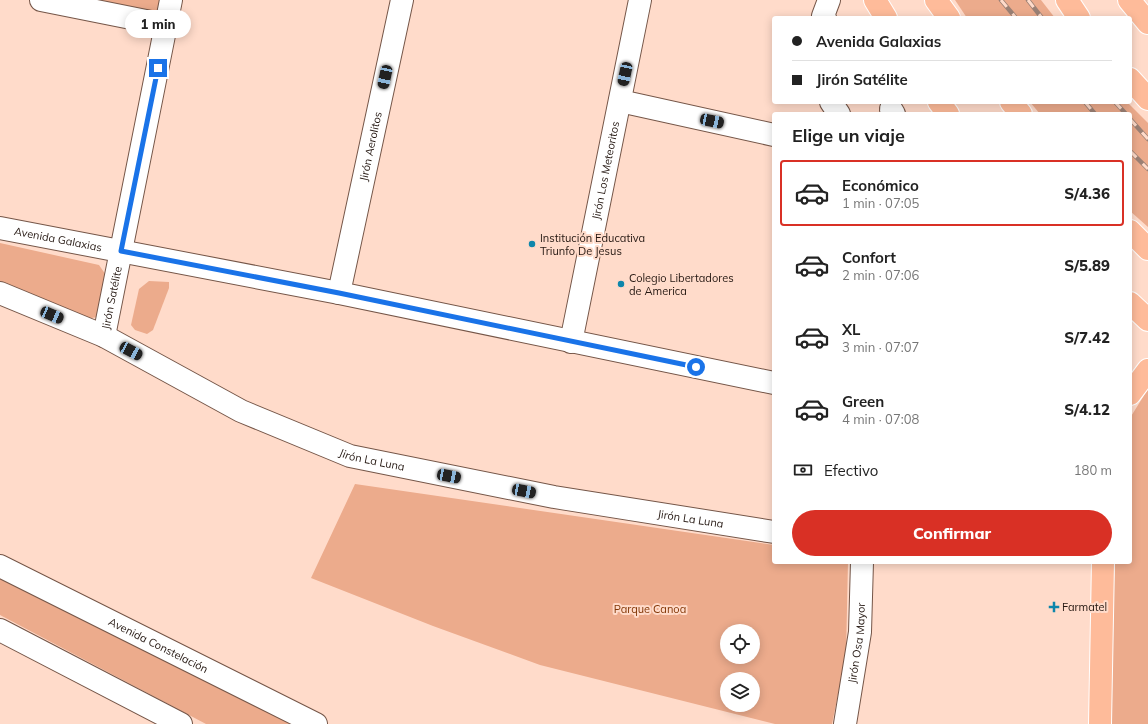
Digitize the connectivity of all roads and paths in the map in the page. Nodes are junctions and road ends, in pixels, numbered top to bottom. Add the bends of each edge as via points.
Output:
1 (41, 0) edge
2 (172, 0) edge
3 (402, 0) edge
4 (640, 0) edge
5 (874, 0) edge
6 (936, 0) edge
7 (1067, 0) edge
8 (1130, 0) edge
9 (885, 16) edge
10 (948, 16) edge
11 (1078, 16) edge
12 (1148, 23) edge
13 (166, 25) junction
14 (1132, 81) edge
15 (1148, 99) edge
16 (620, 101) junction
17 (772, 135) edge
18 (0, 228) edge
19 (1132, 233) edge
20 (1148, 249) edge
21 (121, 251) junction
22 (339, 293) junction
23 (0, 294) edge
24 (1132, 304) edge
25 (1148, 320) edge
26 (104, 336) junction
27 (571, 342) junction
28 (1148, 370) edge
29 (772, 383) edge
30 (1132, 391) edge
31 (772, 532) edge
32 (862, 564) edge
33 (1103, 564) edge
34 (0, 566) edge
35 (0, 630) edge
36 (181, 724) edge
37 (316, 724) edge
38 (845, 724) edge
39 (1100, 724) edge

1 - 13 street
2 - 13 street, Jirón Satélite
3 - 22 street, Jirón Aerolitos
4 - 16 street, Jirón Los Meteoritos
5 - 9 main road
6 - 10 main road
7 - 11 main road
8 - 12 main road
13 - 21 street, Jirón Satélite
14 - 15 main road
16 - 17 street
16 - 27 street, Jirón Los Meteoritos
18 - 21 street, Avenida Galaxias
19 - 20 main road
21 - 22 street, Avenida Galaxias
21 - 26 street, Jirón Satélite
22 - 27 street, Avenida Galaxias
23 - 26 street, Jirón La Luna
24 - 25 main road
26 - 31 street, Jirón La Luna via 241,411 350,456 554,497
27 - 29 street, Avenida Galaxias
28 - 30 main road
32 - 38 street, Jirón Osa Mayor via 860,632
33 - 39 main road
34 - 37 street, Avenida Constelación
35 - 36 street

